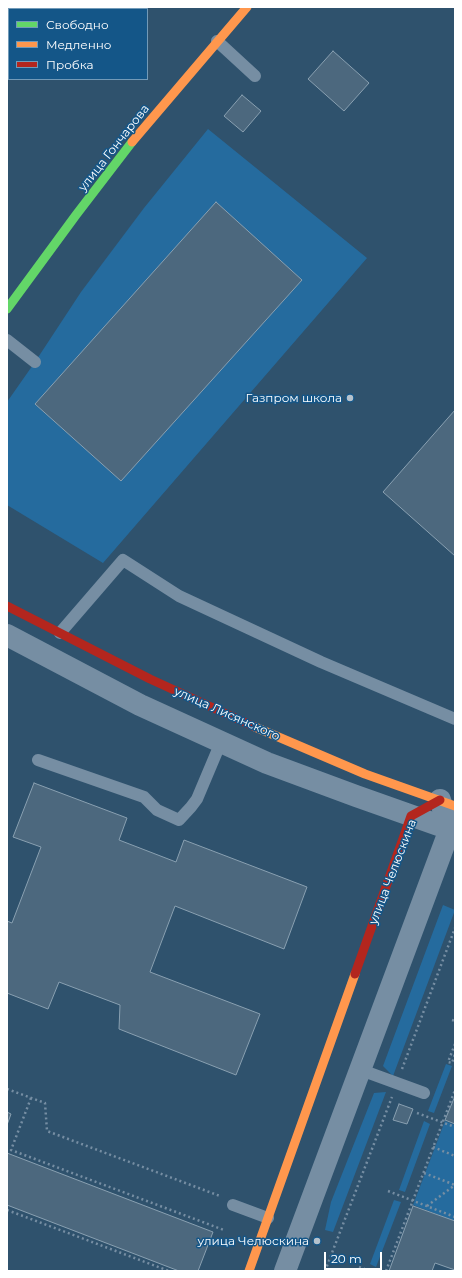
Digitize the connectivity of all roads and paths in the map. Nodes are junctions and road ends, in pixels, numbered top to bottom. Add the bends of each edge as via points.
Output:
1 (247, 7) edge
2 (217, 41) junction
3 (255, 76) dead end
4 (7, 309) edge
5 (7, 340) edge
6 (35, 362) dead end
7 (7, 606) edge
8 (60, 633) junction
9 (7, 635) edge
10 (455, 719) edge
11 (221, 742) junction
12 (38, 760) dead end
13 (447, 803) edge
14 (411, 816) junction
15 (452, 830) edge
16 (455, 1044) edge
17 (455, 1054) edge
18 (361, 1070) junction
19 (7, 1089) edge
20 (455, 1090) edge
21 (424, 1093) dead end
22 (31, 1098) junction
23 (417, 1113) dead end
24 (443, 1122) junction
25 (455, 1127) edge
26 (433, 1147) junction
27 (455, 1156) edge
28 (424, 1173) junction
29 (455, 1185) edge
30 (388, 1191) dead end
31 (413, 1201) junction
32 (229, 1202) joint
33 (427, 1206) junction
34 (7, 1210) edge
35 (455, 1217) edge
36 (268, 1218) junction
37 (224, 1230) dead end
38 (359, 1267) dead end
39 (169, 1271) edge
40 (249, 1271) edge
41 (285, 1271) edge
42 (370, 1271) edge
43 (386, 1271) edge

1 - 2 street, улица Гончарова
2 - 3 lane
2 - 4 street, улица Гончарова via 138,134
5 - 6 lane
7 - 8 street, улица Лисянского
8 - 10 lane via 123,560 179,596 321,662
8 - 13 street, улица Лисянского via 150,679 276,736 365,774
9 - 11 street via 140,705
11 - 12 lane via 197,798 180,820 157,810 144,797
11 - 14 street
13 - 14 street, улица Челюскина
13 - 15 street
14 - 15 street
14 - 36 street, улица Челюскина
15 - 18 street
16 - 17 path via 448,1062 452,1063
18 - 21 lane
18 - 41 street
19 - 22 path
20 - 24 path
22 - 32 path via 45,1103 47,1131
22 - 37 path via 12,1150
23 - 24 path
24 - 25 path
24 - 26 path
26 - 27 path
26 - 28 path
28 - 29 path
28 - 31 path
29 - 33 path
30 - 31 path
31 - 33 path
31 - 43 path
32 - 36 lane
33 - 35 path
34 - 39 path
36 - 40 street, улица Челюскина
38 - 42 path

